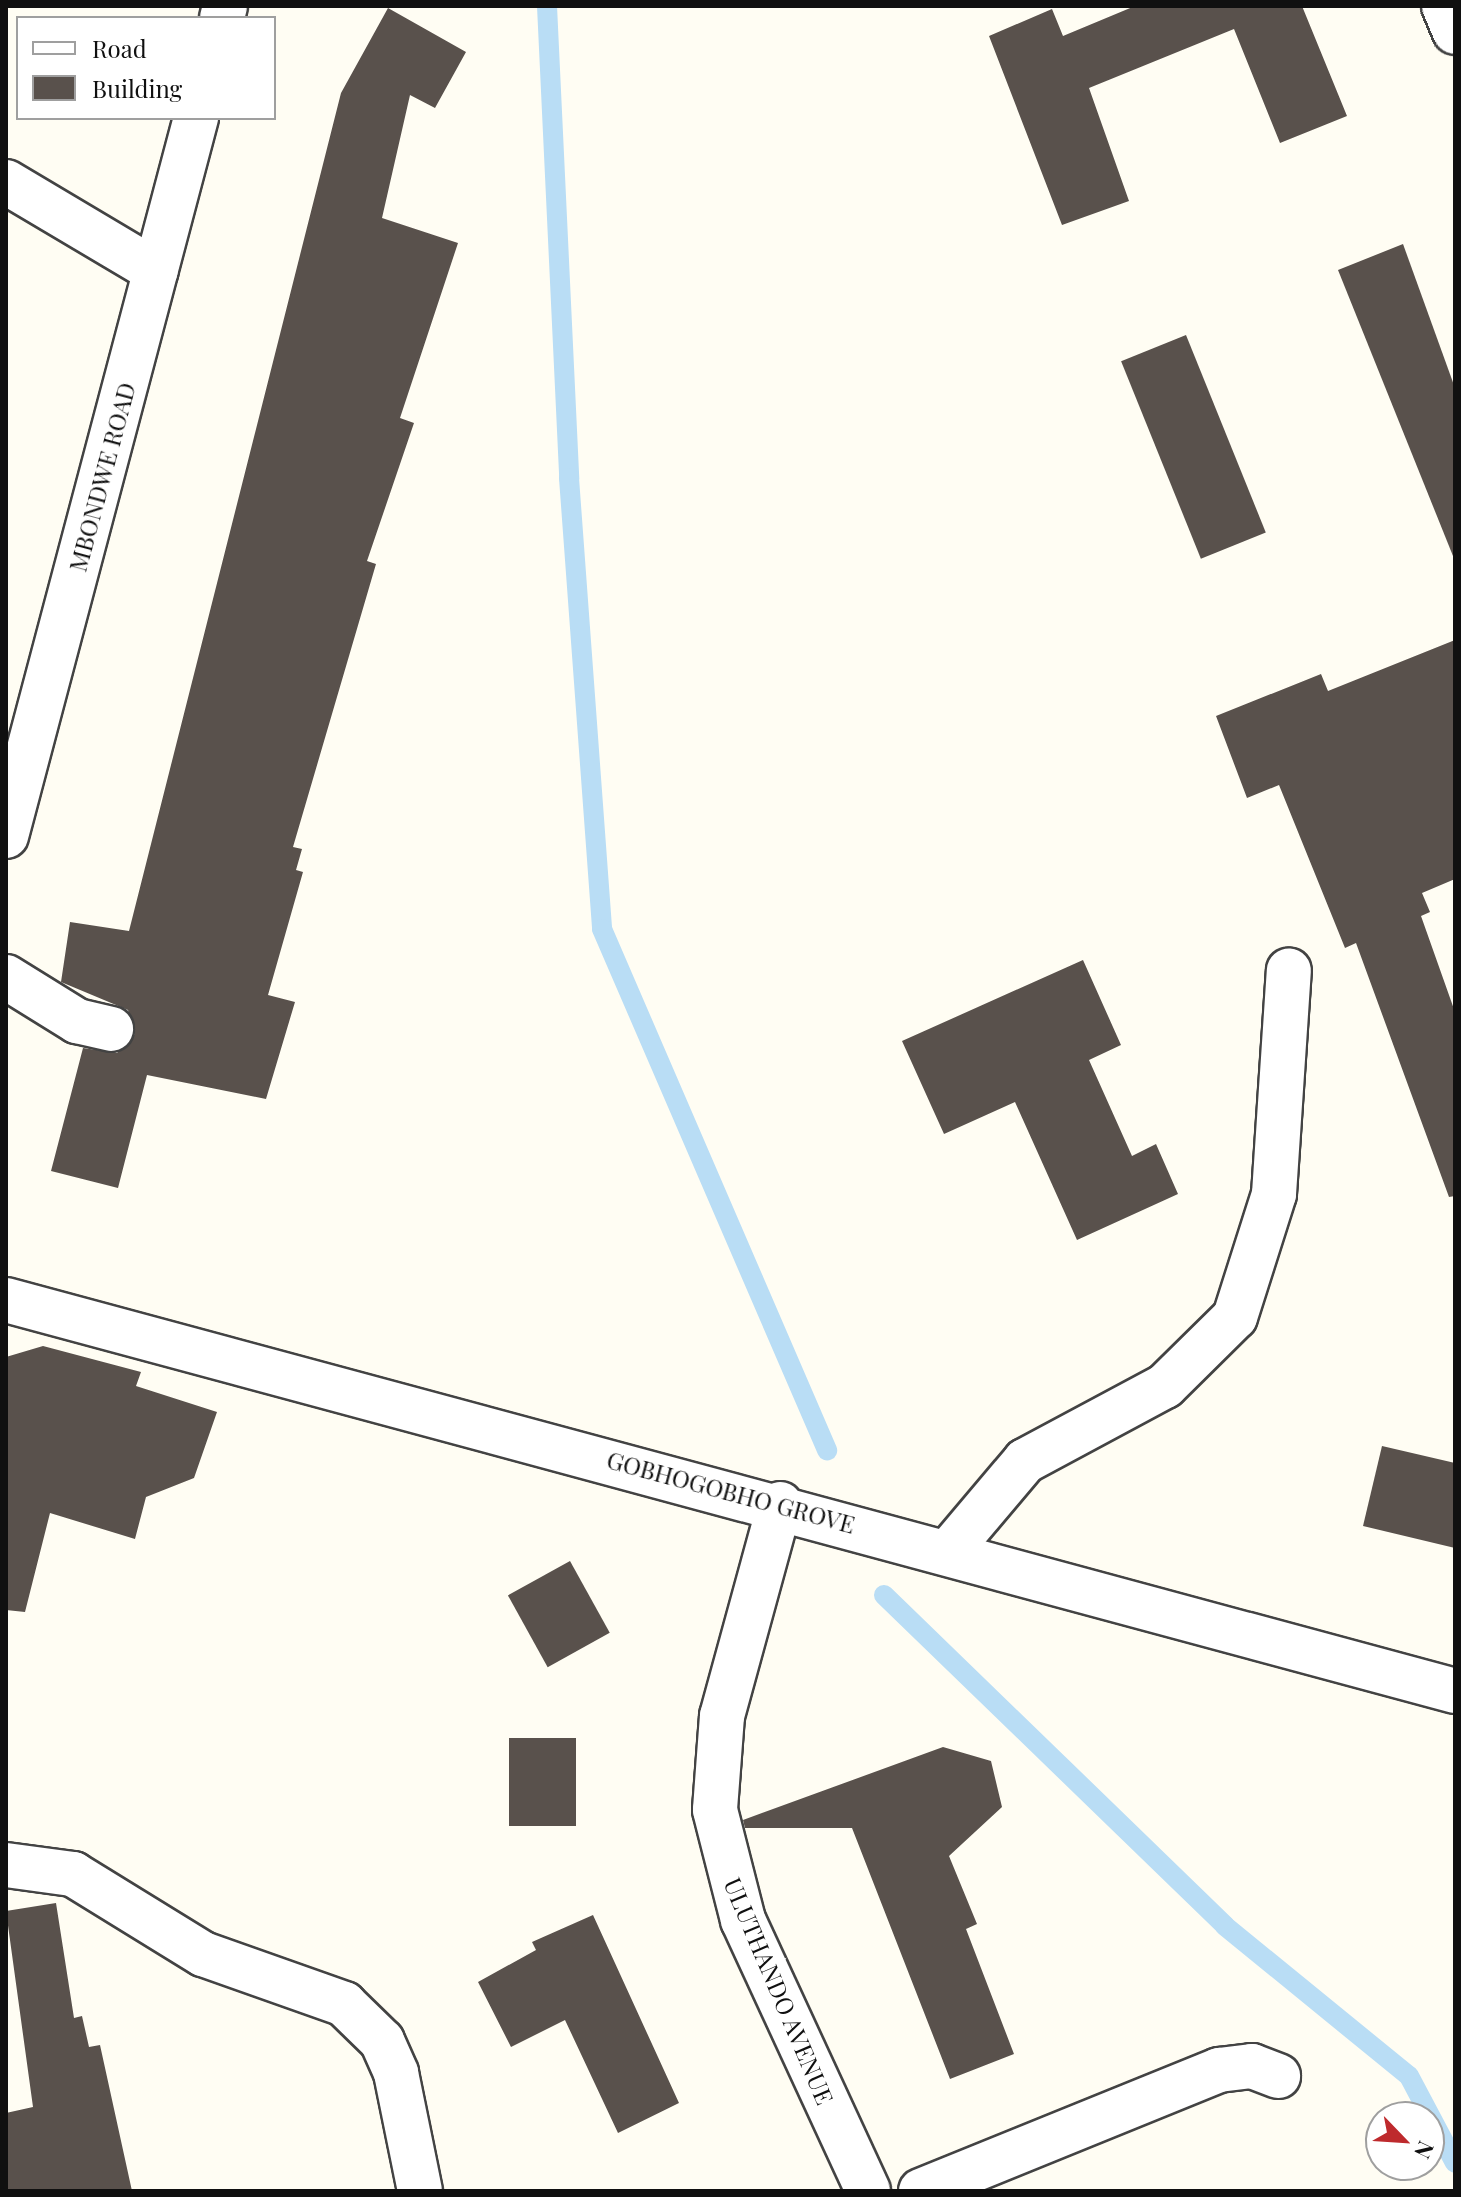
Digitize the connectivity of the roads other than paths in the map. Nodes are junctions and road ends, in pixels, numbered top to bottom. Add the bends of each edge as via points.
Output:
1 (1444, 6) edge
2 (1455, 32) edge
3 (195, 120) edge
4 (6, 182) edge
5 (156, 271) junction
6 (8, 823) edge
7 (1289, 971) dead end
8 (6, 977) edge
9 (111, 1029) dead end
10 (6, 1300) edge
11 (780, 1504) junction
12 (949, 1551) junction
13 (1455, 1691) edge
14 (6, 1865) edge
15 (1278, 2076) dead end
16 (420, 2191) edge
17 (868, 2191) edge
18 (921, 2191) edge

1 - 2 street
3 - 5 street, MBONDWE ROAD
4 - 5 street
5 - 6 street, MBONDWE ROAD
7 - 12 street via 1274,1194 1235,1317 1165,1386 1025,1461
8 - 9 street via 77,1021
10 - 11 street, GOBHOGOBHO GROVE
11 - 12 street, GOBHOGOBHO GROVE
11 - 17 street, ULUTHANDO AVENUE via 724,1704 715,1810 743,1920
12 - 13 street, GOBHOGOBHO GROVE
14 - 16 street via 73,1874 203,1954 344,2004 382,2041 396,2073
15 - 18 street via 1252,2066 1219,2070

